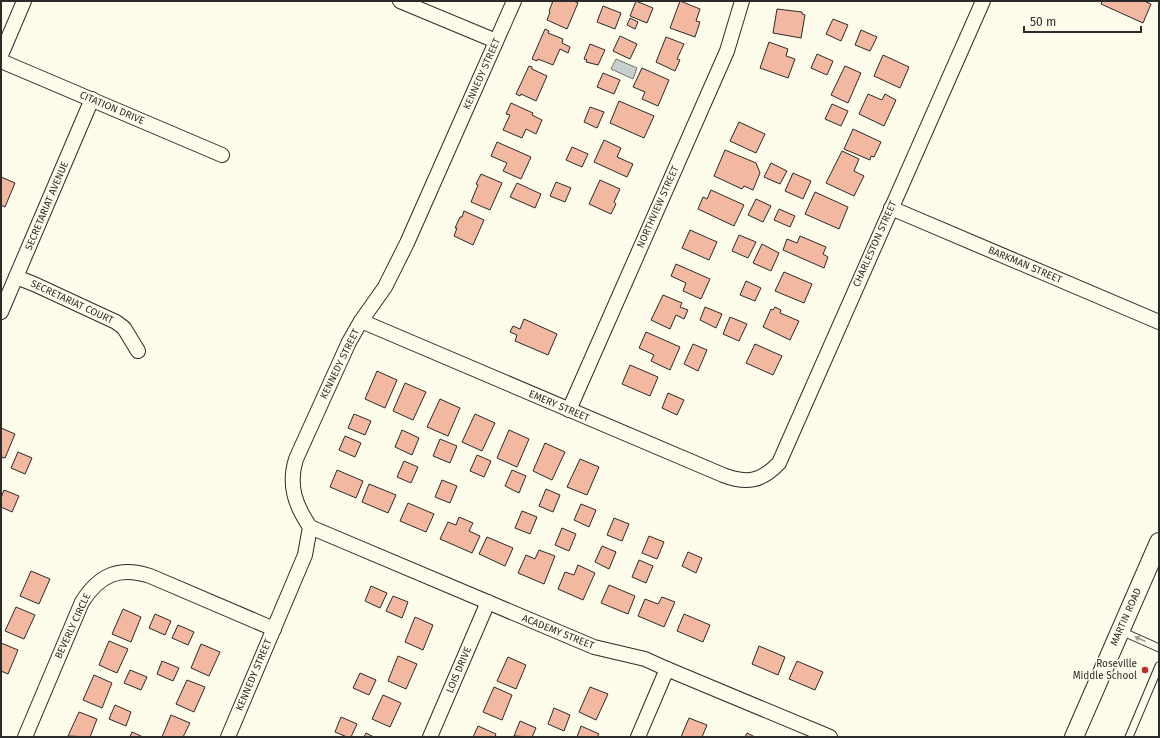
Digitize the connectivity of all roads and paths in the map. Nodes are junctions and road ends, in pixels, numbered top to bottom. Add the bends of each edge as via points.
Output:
1 (24, 1) edge
2 (400, 1) edge
3 (514, 1) edge
4 (742, 1) edge
5 (983, 1) edge
6 (496, 41) junction
7 (1, 55) edge
8 (1, 61) edge
9 (92, 100) junction
10 (222, 155) dead end
11 (891, 208) junction
12 (16, 277) junction
13 (1, 312) edge
14 (361, 321) junction
15 (1159, 322) edge
16 (138, 351) dead end
17 (569, 410) junction
18 (759, 479) joint
19 (310, 527) junction
20 (1159, 542) edge
21 (488, 602) junction
22 (274, 629) junction
23 (1120, 630) junction
24 (1159, 648) edge
25 (1159, 666) edge
26 (667, 669) junction
27 (25, 737) edge
28 (228, 737) edge
29 (430, 737) edge
30 (638, 737) edge
31 (830, 737) edge
32 (1074, 737) edge
33 (1129, 737) edge

1 - 7 street
2 - 6 street
3 - 6 street, KENNEDY STREET
4 - 17 street, NORTHVIEW STREET via 727,51
5 - 11 street, CHARLESTON STREET
6 - 14 street, KENNEDY STREET via 407,243 385,288
8 - 9 street, CITATION DRIVE
9 - 10 street, CITATION DRIVE
9 - 12 street, SECRETARIAT AVENUE
11 - 15 street, BARKMAN STREET
11 - 18 street, CHARLESTON STREET via 778,463 770,473
12 - 13 street, SECRETARIAT AVENUE
12 - 16 street, SECRETARIAT COURT via 116,322 124,328
14 - 17 street, EMERY STREET
14 - 19 street, KENNEDY STREET via 340,361 293,468 292,487 303,517
17 - 18 street, EMERY STREET via 734,479
19 - 21 street, ACADEMY STREET
19 - 22 street, KENNEDY STREET via 304,555
20 - 23 street, MARTIN ROAD
21 - 26 street, ACADEMY STREET via 594,647 645,659
21 - 29 street, LOIS DRIVE
22 - 27 street, BEVERLY CIRCLE via 138,572 109,575 89,590 82,602
22 - 28 street, KENNEDY STREET
24 -> 23 lane
23 - 32 street, MARTIN ROAD
25 - 33 lane
26 - 30 street
26 - 31 street, ACADEMY STREET

